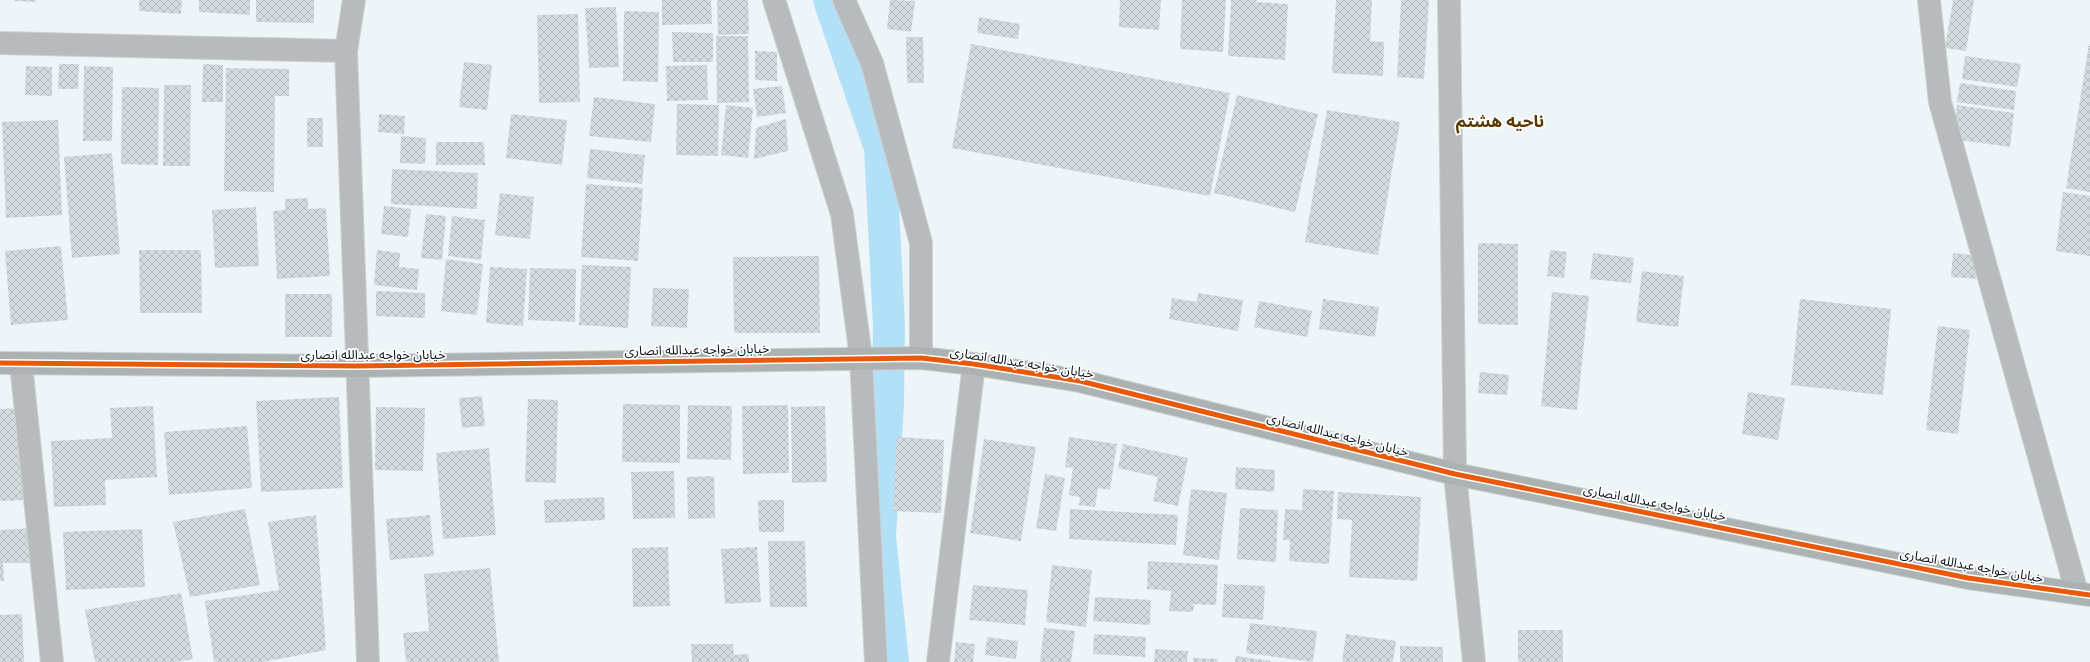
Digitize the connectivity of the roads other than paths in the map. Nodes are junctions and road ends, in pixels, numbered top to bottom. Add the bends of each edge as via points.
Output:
1 (354, 0) edge
2 (774, 0) edge
3 (844, 0) edge
4 (1449, 0) edge
5 (1929, 0) edge
6 (0, 43) edge
7 (346, 51) junction
8 (861, 358) junction
9 (922, 358) junction
10 (0, 363) edge
11 (21, 364) junction
12 (974, 364) junction
13 (358, 366) junction
14 (1455, 474) junction
15 (2083, 594) edge
16 (52, 662) edge
17 (368, 662) edge
18 (876, 662) edge
19 (938, 662) edge
20 (1474, 662) edge

1 - 7 street
2 - 8 street via 842,214
3 - 9 street via 872,63 921,243
4 - 14 street
5 - 15 street via 1940,102
6 - 7 street
7 - 13 street
8 - 9 street, خیابان خواجه عبدالله انصاری
8 - 13 street, خیابان خواجه عبدالله انصاری
8 - 18 street
9 - 12 street, خیابان خواجه عبدالله انصاری
10 - 11 street, خیابان خواجه عبدالله انصاری
11 - 13 street, خیابان خواجه عبدالله انصاری
11 - 16 street
12 - 14 street, خیابان خواجه عبدالله انصاری via 1080,381
12 - 19 street
13 - 17 street
14 - 15 street, خیابان خواجه عبدالله انصاری via 1968,578
14 - 20 street

